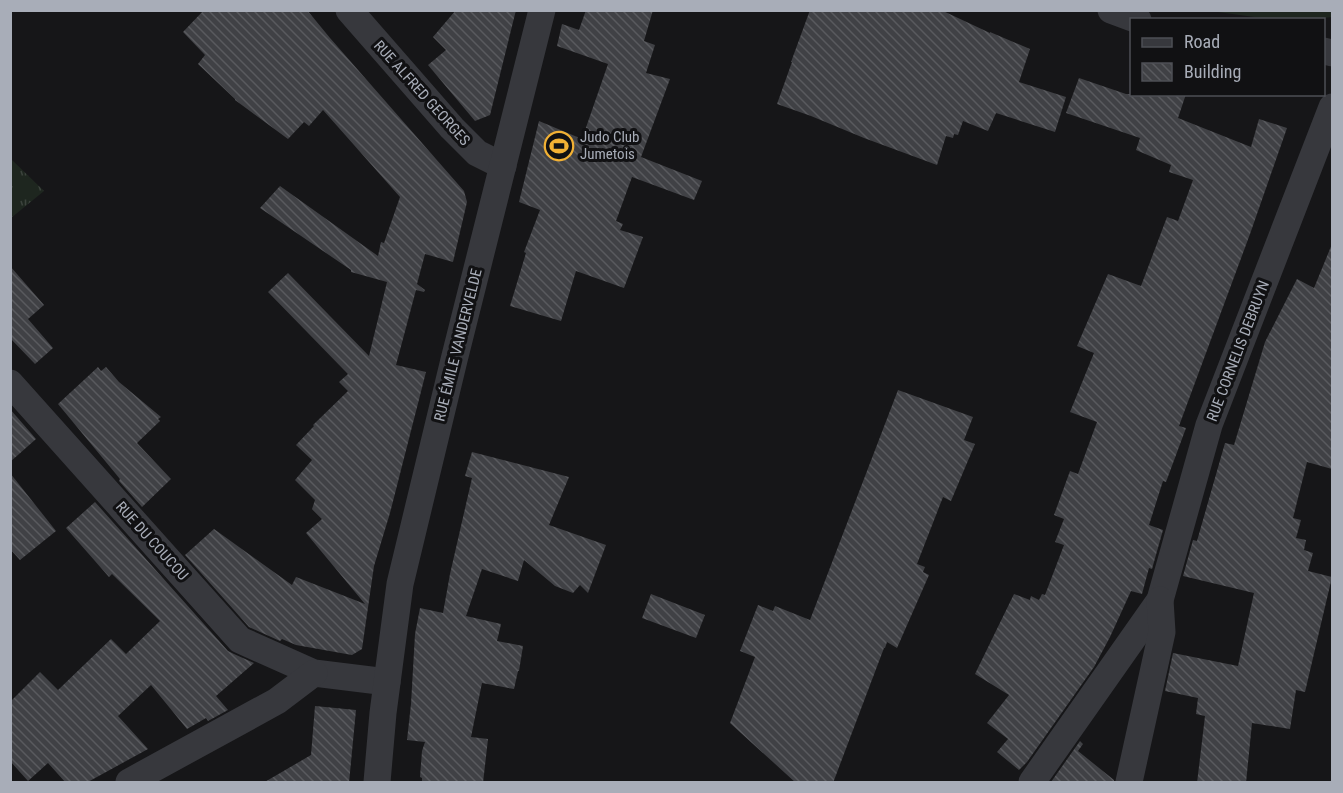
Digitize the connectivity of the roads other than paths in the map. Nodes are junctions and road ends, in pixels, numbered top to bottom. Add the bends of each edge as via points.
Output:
1 (349, 10) edge
2 (542, 10) edge
3 (1111, 10) edge
4 (1133, 18) edge
5 (1332, 107) edge
6 (503, 166) junction
7 (10, 383) edge
8 (1161, 600) junction
9 (314, 673) junction
10 (387, 682) junction
11 (129, 783) edge
12 (378, 783) edge
13 (1032, 783) edge
14 (1129, 783) edge

1 - 6 street, RUE ALFRED GEORGES via 452,128 477,153
2 - 6 street, RUE ÉMILE VANDERVELDE
3 - 4 street
5 - 8 street, RUE CORNELIS DEBRUYN via 1209,425
6 - 10 street, RUE ÉMILE VANDERVELDE via 405,561
7 - 9 street, RUE DU COUCOU via 240,640
8 - 13 street, RUE CORNELIS DEBRUYN
8 - 14 street, RUE CORNELIS DEBRUYN via 1162,632
9 - 10 street, RUE DU COUCOU
9 - 11 street via 278,701
10 - 12 street, RUE ÉMILE VANDERVELDE

